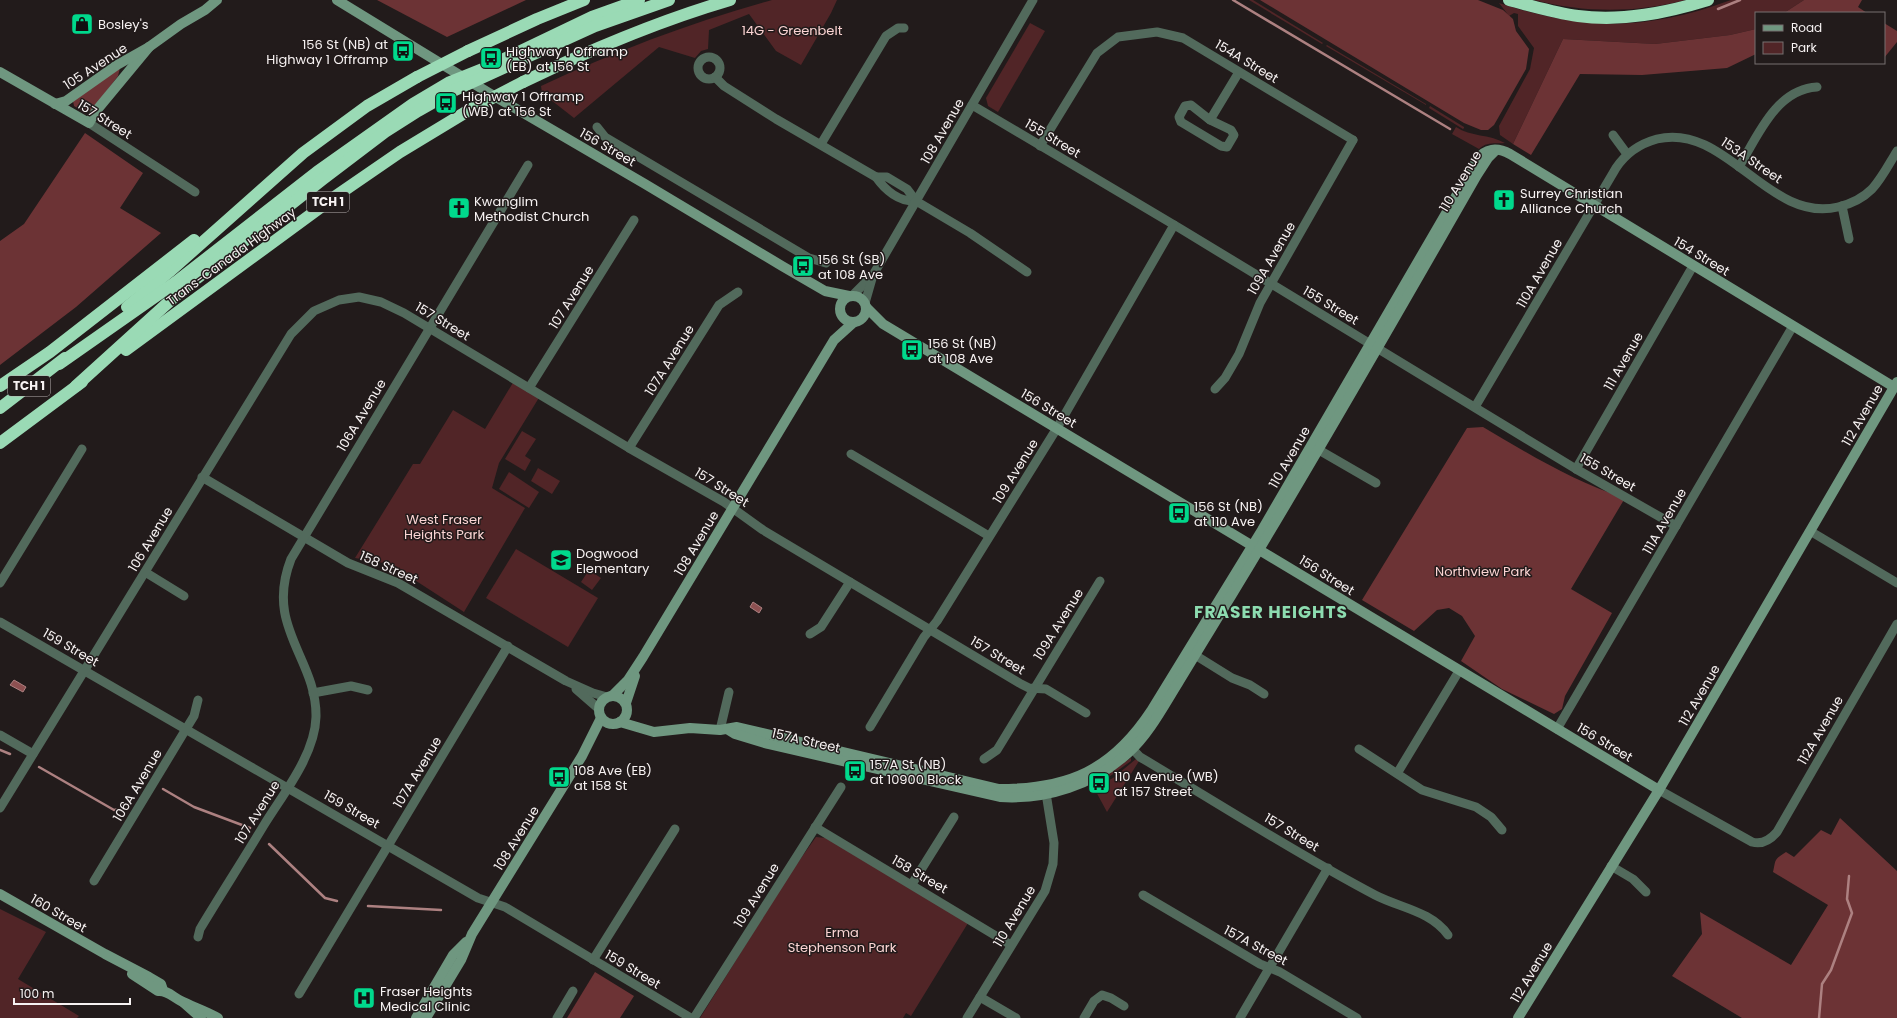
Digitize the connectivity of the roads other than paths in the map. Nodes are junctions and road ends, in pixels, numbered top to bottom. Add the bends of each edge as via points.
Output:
1 (217, 0) edge
2 (336, 0) edge
3 (584, 0) edge
4 (639, 0) edge
5 (669, 0) edge
6 (730, 0) edge
7 (1033, 0) edge
8 (1509, 0) edge
9 (1708, 0) edge
10 (904, 28) dead end
11 (148, 47) junction
12 (0, 72) edge
13 (1239, 72) junction
14 (715, 77) dead end
15 (467, 80) junction
16 (1817, 87) dead end
17 (55, 104) junction
18 (972, 105) junction
19 (1210, 120) junction
20 (89, 123) junction
21 (597, 127) dead end
22 (1613, 135) dead end
23 (1363, 138) dead end
24 (1353, 140) junction
25 (1646, 142) joint
26 (820, 144) junction
27 (1040, 146) junction
28 (1496, 150) joint
29 (1897, 151) edge
30 (1627, 154) junction
31 (528, 165) dead end
32 (1739, 167) junction
33 (275, 176) junction
34 (195, 192) dead end
35 (916, 201) junction
36 (1593, 206) junction
37 (1842, 206) junction
38 (634, 220) dead end
39 (1174, 225) junction
40 (1849, 239) dead end
41 (826, 263) dead end
42 (1693, 266) junction
43 (1027, 272) dead end
44 (873, 275) junction
45 (1270, 284) junction
46 (825, 291) junction
47 (738, 292) dead end
48 (851, 296) junction
49 (339, 300) joint
50 (865, 305) junction
51 (841, 312) junction
52 (857, 321) junction
53 (883, 324) junction
54 (1793, 326) junction
55 (429, 328) junction
56 (834, 340) junction
57 (1374, 346) junction
58 (59, 364) junction
59 (1896, 384) edge
60 (0, 386) edge
61 (76, 386) junction
62 (529, 388) junction
63 (1215, 389) dead end
64 (1475, 407) junction
65 (0, 408) edge
66 (32, 419) junction
67 (1057, 428) junction
68 (0, 444) edge
69 (1315, 447) junction
70 (629, 448) junction
71 (82, 449) dead end
72 (0, 452) edge
73 (851, 454) dead end
74 (1576, 469) junction
75 (202, 476) junction
76 (1376, 483) dead end
77 (733, 508) junction
78 (1676, 526) junction
79 (1810, 531) junction
80 (989, 536) junction
81 (304, 537) junction
82 (1256, 547) junction
83 (144, 572) junction
84 (1100, 581) dead end
85 (850, 582) junction
86 (0, 583) edge
87 (1897, 583) edge
88 (184, 596) dead end
89 (1214, 608) junction
90 (0, 622) edge
91 (1897, 624) edge
92 (930, 630) junction
93 (810, 634) dead end
94 (508, 646) junction
95 (1195, 655) junction
96 (643, 657) junction
97 (85, 670) junction
98 (1459, 671) junction
99 (566, 681) junction
100 (1033, 689) junction
101 (368, 690) dead end
102 (729, 692) dead end
103 (313, 694) junction
104 (1264, 694) dead end
105 (610, 696) junction
106 (198, 700) dead end
107 (627, 706) junction
108 (600, 713) junction
109 (1086, 713) dead end
110 (616, 723) junction
111 (870, 726) dead end
112 (186, 729) junction
113 (724, 729) junction
114 (1558, 729) junction
115 (664, 731) junction
116 (0, 735) edge
117 (1129, 746) junction
118 (1359, 749) dead end
119 (32, 754) junction
120 (582, 756) junction
121 (984, 759) dead end
122 (1398, 772) junction
123 (287, 787) junction
124 (841, 787) dead end
125 (1046, 790) junction
126 (1659, 790) junction
127 (0, 808) edge
128 (954, 817) dead end
129 (815, 827) junction
130 (675, 829) dead end
131 (1502, 830) dead end
132 (1760, 843) joint
133 (388, 846) junction
134 (1611, 866) junction
135 (1328, 868) junction
136 (94, 881) dead end
137 (912, 884) junction
138 (1646, 892) dead end
139 (0, 894) edge
140 (1143, 895) dead end
141 (492, 903) junction
142 (472, 934) junction
143 (1448, 935) dead end
144 (198, 937) dead end
145 (1011, 945) junction
146 (593, 960) junction
147 (1270, 968) junction
148 (573, 991) dead end
149 (299, 994) dead end
150 (980, 997) junction
151 (181, 1001) junction
152 (1124, 1006) dead end
153 (201, 1018) edge
154 (218, 1018) edge
155 (416, 1018) edge
156 (426, 1018) edge
157 (557, 1018) edge
158 (691, 1018) edge
159 (694, 1018) edge
160 (967, 1018) edge
161 (1016, 1018) edge
162 (1084, 1018) edge
163 (1241, 1018) edge
164 (1357, 1018) edge
165 (1518, 1018) edge

1 - 11 street, 105 Avenue
2 - 15 street, 156 Street
3 - 33 highway, Trans-Canada Highway / TCH 1, bridge via 537,19 417,77 368,106
4 - 15 highway via 592,17 485,68
5 - 15 highway via 595,26
6 - 61 highway, Trans-Canada Highway / TCH 1, bridge via 620,38 522,82 471,109 400,152 336,196
7 - 18 street, 108 Avenue
8 - 9 highway via 1579,16 1617,17 1644,15
10 - 26 street via 898,28 886,36
11 - 17 street, 105 Avenue via 117,65 66,101
11 - 20 street, 105 Avenue
12 - 17 street, 157 Street
13 - 19 street
13 - 24 street, 154A Street
13 - 27 street, 154A Street via 1183,38 1157,32 1118,37 1097,53
14 - 26 street via 724,86
15 - 46 street, 156 Street
15 - 58 highway via 413,104 381,125 311,176 176,282
15 - 61 highway via 386,132 323,179 182,290
16 - 32 street via 1800,90 1782,102 1771,115
17 - 20 street, 157 Street
18 - 27 street, 155 Street
18 - 35 street, 108 Avenue
19 - 19 street via 1190,105 1185,106 1179,117 1181,122 1227,147 1234,135 1231,130
20 - 34 street, 157 Street
21 - 41 street, 156 Street via 605,137 809,258
22 - 30 street
23 - 24 street
24 - 45 street, 109A Avenue
25 - 30 street, 110A Avenue
25 - 32 street, 153A Street via 1667,137 1683,137 1707,146
26 - 35 street via 876,177 882,187 901,199
27 - 39 street, 155 Street
28 - 36 street, 154 Street via 1510,154
28 - 57 street, 110 Avenue via 1484,152 1477,160
29 - 37 street via 1872,188 1857,201
30 - 36 street, 110A Avenue via 1618,164
31 - 55 street, 106A Avenue
32 - 37 street, 153A Street via 1796,205 1819,210
33 - 58 highway, Trans-Canada Highway / TCH 1 via 169,272
33 - 60 highway via 50,352
35 - 43 street via 970,233
35 - 44 street, 108 Avenue
36 - 42 street, 154 Street
36 - 64 street, 110A Avenue
37 - 40 street
38 - 62 street, 107 Avenue
39 - 45 street, 155 Street
39 - 67 street, 109 Avenue
42 - 54 street, 154 Street
42 - 74 street, 111 Avenue
44 - 48 street, 108 Avenue
44 - 50 street, 108 Avenue
45 - 57 street, 155 Street
45 - 63 street, 109A Avenue via 1242,348 1225,378
46 - 48 street, 156 Street
46 - 51 street, 156 Street
47 - 70 street, 107A Avenue via 719,305
48 - 50 street via 859,297
48 - 51 street via 843,300
49 - 55 street, 157 Street via 359,296 381,302
49 - 75 street, 106 Avenue via 314,311 291,334
50 - 52 street via 864,316
50 - 53 street, 156 Street
51 - 52 street via 846,319
51 - 56 street, 108 Avenue
52 - 53 street, 156 Street
52 - 56 street, 108 Avenue
53 - 67 street, 156 Street
54 - 59 street, 154 Street
54 - 78 street, 111A Avenue
55 - 62 street, 157 Street
55 - 81 street, 106A Avenue
56 - 77 street, 108 Avenue
57 - 64 street, 155 Street
57 - 69 street, 110 Avenue
58 - 65 highway, Trans-Canada Highway / TCH 1
59 - 79 street, 112 Avenue
61 - 66 highway, Trans-Canada Highway / TCH 1
62 - 70 street, 157 Street
64 - 74 street, 155 Street
66 - 68 highway, Trans-Canada Highway / TCH 1
66 - 72 highway
67 - 80 street, 109 Avenue
67 - 82 street, 156 Street
69 - 76 street
69 - 82 street, 110 Avenue
70 - 77 street, 157 Street
71 - 86 street
73 - 80 street
74 - 78 street, 155 Street
75 - 81 street, 158 Street
75 - 83 street, 106 Avenue
77 - 85 street, 157 Street via 763,530
77 - 96 street, 108 Avenue
78 - 114 street, 111A Avenue
79 - 87 street
79 - 126 street, 112 Avenue
80 - 92 street, 109 Avenue
81 - 94 street, 158 Street via 348,563 398,583
81 - 103 street, 106A Avenue via 289,564 283,604 289,633
82 - 89 street, 110 Avenue
82 - 95 street, 110 Avenue
82 - 98 street, 156 Street
83 - 88 street
83 - 97 street, 106 Avenue
84 - 100 street, 109A Avenue
85 - 92 street, 157 Street
85 - 93 street via 821,627
89 - 95 street via 1215,614 1194,649
89 - 117 street, 110 Avenue
90 - 97 street, 159 Street
91 - 132 street, 112A Avenue via 1777,832
92 - 100 street, 157 Street
92 - 111 street, 109 Avenue
94 - 99 street, 158 Street
94 - 133 street, 107A Avenue
95 - 104 street
95 - 117 street, 110 Avenue via 1154,722
96 - 105 street, 108 Avenue via 628,680
96 - 107 street, 108 Avenue via 632,682
97 - 112 street, 159 Street
97 - 119 street, 106 Avenue
98 - 114 street, 156 Street
98 - 122 street
99 - 105 street, 158 Street via 593,693
99 - 108 street, 158 Street
100 - 109 street, 157 Street via 1046,690
100 - 121 street, 109A Avenue via 997,750
101 - 103 street via 351,686
102 - 113 street
103 - 123 street, 107 Avenue via 316,716 311,743
105 - 107 street via 620,697
105 - 108 street via 601,702
106 - 112 street, 106A Avenue via 194,716
107 - 110 street via 626,717
107 - 115 street, 157A Street via 646,726
108 - 110 street
108 - 120 street, 108 Avenue
110 - 115 street, 157A Street via 650,732
110 - 120 street, 108 Avenue via 602,733
112 - 123 street, 159 Street
112 - 136 street, 106A Avenue
113 - 115 street, 157A Street via 690,728
113 - 125 street, 157A Street via 768,744 982,794 1014,798
114 - 126 street, 156 Street
116 - 119 street
117 - 125 street, 110 Avenue via 1114,765 1094,777 1068,789
117 - 135 street, 157 Street via 1140,757
118 - 122 street
119 - 127 street, 106 Avenue
120 - 141 street, 108 Avenue
122 - 131 street via 1430,793 1476,807 1491,816
123 - 133 street, 159 Street
123 - 144 street, 107 Avenue via 200,929
124 - 129 street, 109 Avenue
125 - 145 street, 110 Avenue via 1054,843 1053,864 1045,891
126 - 132 street, 156 Street via 1745,839
126 - 134 street, 112 Avenue
128 - 137 street
129 - 137 street, 158 Street
129 - 159 street, 109 Avenue
130 - 146 street
133 - 141 street, 159 Street via 478,898
133 - 149 street, 107A Avenue
134 - 138 street
134 - 165 street, 112 Avenue
135 - 143 street, 157 Street via 1377,896 1432,919 1443,927
135 - 147 street
137 - 145 street, 158 Street
139 - 151 street, 160 Street via 161,984 163,990
140 - 147 street, 157A Street
141 - 142 street, 108 Avenue
141 - 146 street, 159 Street via 506,907
142 - 155 street, 108 Avenue via 454,956
142 - 156 street, 108 Avenue via 461,960
145 - 150 street, 110 Avenue
146 - 158 street, 159 Street
147 - 163 street
147 - 164 street, 157A Street
148 - 157 street
150 - 160 street, 110 Avenue
150 - 161 street
151 - 153 street, 160 Street
151 - 154 street, 160 Street
152 - 162 street via 1102,995 1094,1001

